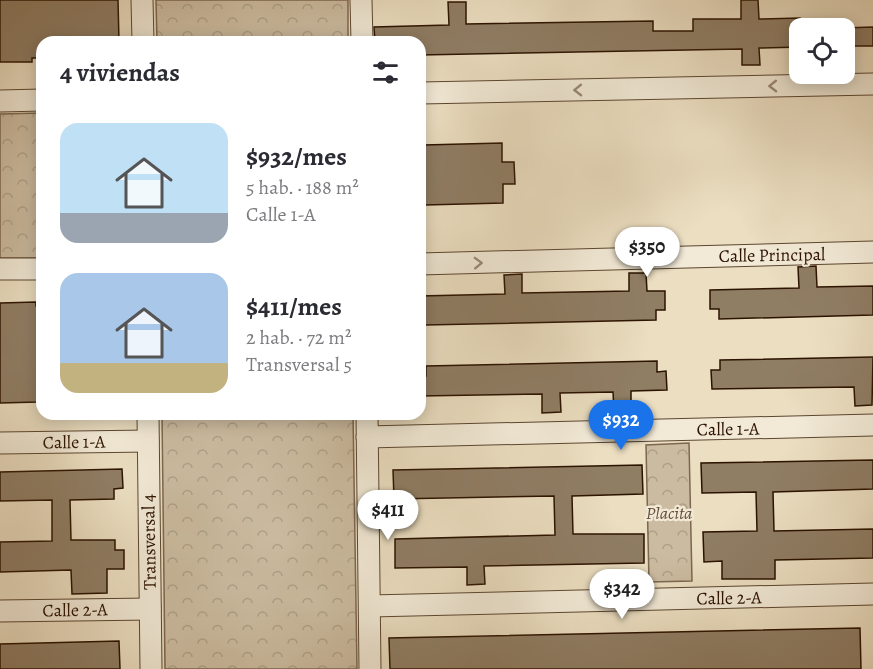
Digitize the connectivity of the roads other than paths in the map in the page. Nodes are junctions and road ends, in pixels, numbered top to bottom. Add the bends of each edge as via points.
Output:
1 (142, 0) edge
2 (362, 0) edge
3 (143, 36) edge
4 (362, 36) edge
5 (873, 84) edge
6 (426, 93) edge
7 (36, 100) edge
8 (0, 101) edge
9 (873, 252) edge
10 (426, 264) edge
11 (0, 269) edge
12 (36, 269) edge
13 (148, 420) edge
14 (367, 420) edge
15 (873, 425) edge
16 (368, 437) junction
17 (148, 441) junction
18 (0, 443) edge
19 (873, 594) edge
20 (370, 606) junction
21 (150, 609) junction
22 (0, 611) edge
23 (151, 669) edge
24 (370, 669) edge

1 - 3 street
2 - 4 street
5 -> 6 street
7 - 8 street
10 -> 9 street, Calle Principal
11 - 12 street
13 - 17 street, Transversal 4
14 - 16 street
15 - 16 street, Calle 1-A
16 - 20 street
17 - 18 street, Calle 1-A
17 - 21 street, Transversal 4
19 - 20 street, Calle 2-A
20 - 24 street
21 - 22 street, Calle 2-A
21 - 23 street, Transversal 4

